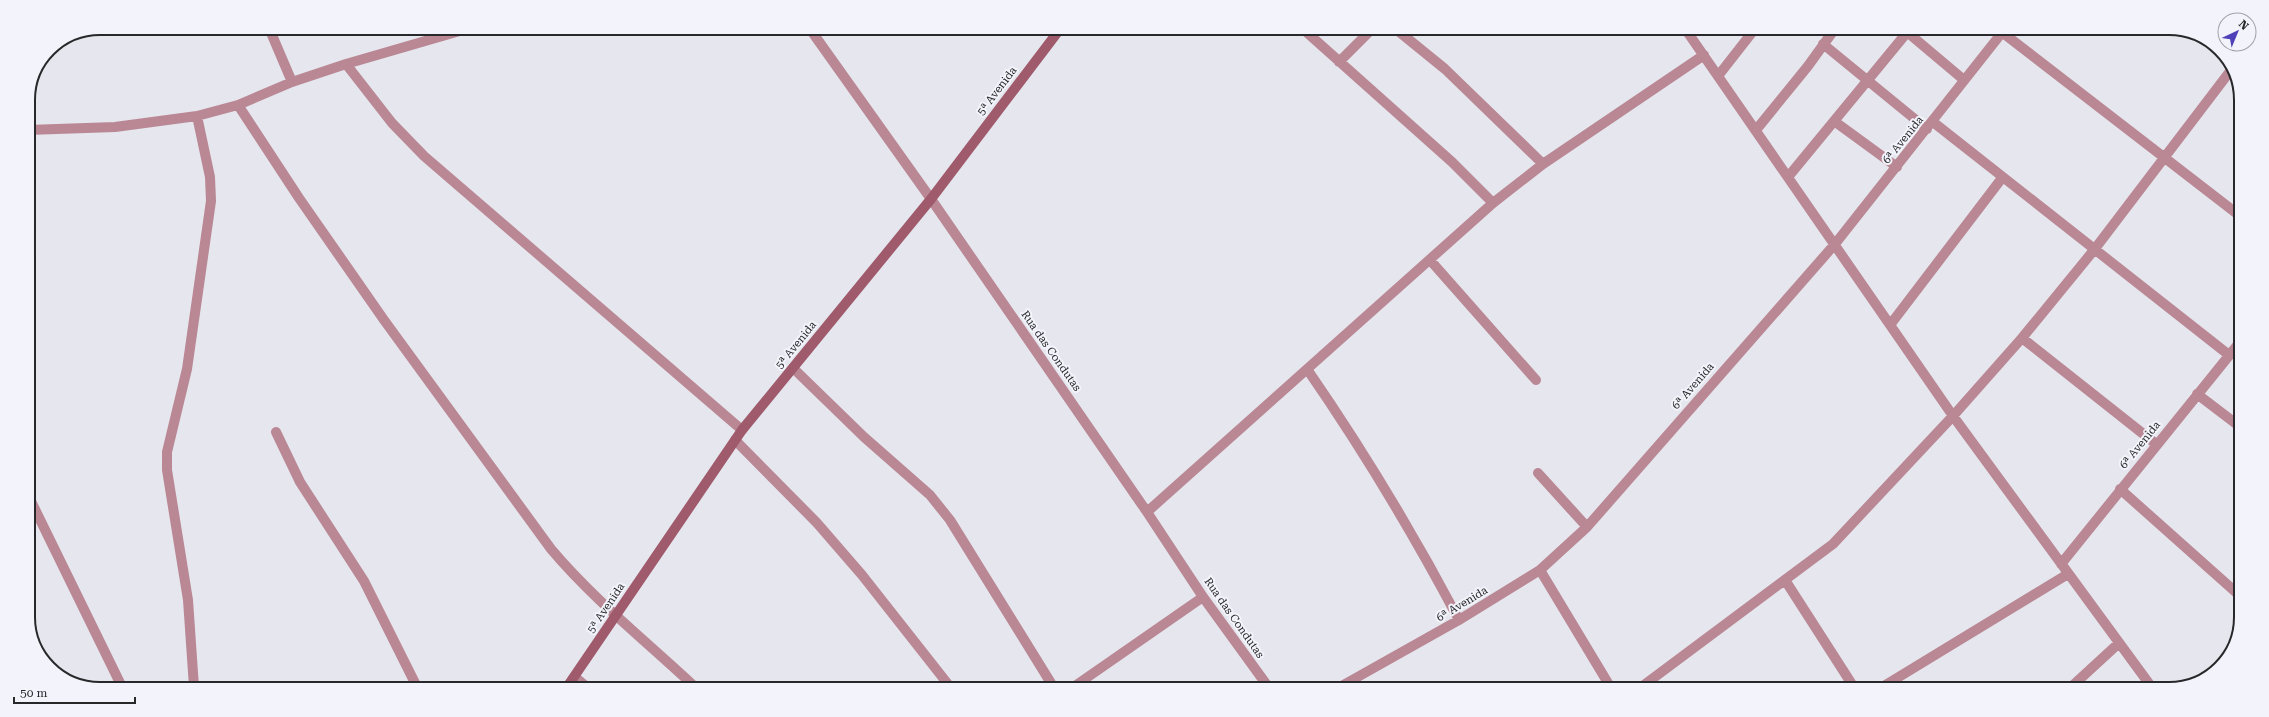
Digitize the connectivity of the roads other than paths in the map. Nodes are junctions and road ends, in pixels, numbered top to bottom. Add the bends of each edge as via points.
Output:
1 (273, 35) edge
2 (446, 35) edge
3 (814, 35) edge
4 (1055, 35) edge
5 (1310, 35) edge
6 (1366, 35) edge
7 (1403, 35) edge
8 (1690, 35) edge
9 (1750, 35) edge
10 (1830, 35) edge
11 (1905, 35) edge
12 (1913, 35) edge
13 (2001, 35) edge
14 (2009, 35) edge
15 (1823, 44) junction
16 (1704, 55) junction
17 (1339, 62) junction
18 (346, 64) junction
19 (2228, 74) edge
20 (1718, 76) junction
21 (1964, 80) junction
22 (1867, 81) junction
23 (292, 82) junction
24 (238, 104) junction
25 (197, 116) junction
26 (1834, 121) junction
27 (1930, 126) junction
28 (35, 130) edge
29 (1756, 130) junction
30 (2165, 157) junction
31 (1543, 164) junction
32 (1897, 167) junction
33 (1788, 177) junction
34 (2002, 178) junction
35 (931, 199) junction
36 (1493, 202) junction
37 (2234, 211) edge
38 (1834, 244) junction
39 (2094, 250) junction
40 (1430, 260) junction
41 (1890, 325) junction
42 (2022, 338) junction
43 (2234, 349) edge
44 (2229, 355) junction
45 (793, 368) junction
46 (1307, 369) junction
47 (1536, 380) dead end
48 (2197, 394) junction
49 (1953, 416) junction
50 (2234, 422) edge
51 (742, 430) junction
52 (276, 432) dead end
53 (735, 440) junction
54 (2156, 444) junction
55 (1538, 474) dead end
56 (2120, 489) junction
57 (35, 509) edge
58 (1147, 512) junction
59 (1587, 527) junction
60 (2061, 564) junction
61 (1540, 570) junction
62 (2068, 574) junction
63 (1785, 580) junction
64 (2234, 591) edge
65 (1203, 597) junction
66 (614, 615) junction
67 (1459, 620) junction
68 (2119, 643) junction
69 (576, 676) junction
70 (120, 682) edge
71 (194, 682) edge
72 (414, 682) edge
73 (571, 682) edge
74 (583, 682) edge
75 (689, 682) edge
76 (946, 682) edge
77 (1050, 682) edge
78 (1081, 682) edge
79 (1265, 682) edge
80 (1349, 682) edge
81 (1607, 682) edge
82 (1648, 682) edge
83 (1851, 682) edge
84 (1891, 682) edge
85 (2077, 682) edge
86 (2148, 682) edge

1 - 23 street
2 - 18 street
3 - 35 street, Rua das Condutas
4 - 35 street, 5ª Avenida
5 - 17 street
6 - 17 street
7 - 31 street via 1445,69
8 - 16 street
9 - 20 street
10 - 15 street
11 - 22 street
12 - 21 street
13 - 21 street, 6ª Avenida
14 - 30 street
15 - 22 street
15 - 29 street
16 - 20 street
16 - 31 street
17 - 36 street via 1452,162
18 - 23 street
18 - 51 street via 392,123 424,156
19 - 30 street
20 - 29 street
21 - 27 street, 6ª Avenida
22 - 26 street
22 - 27 street
23 - 24 street
24 - 25 street
24 - 66 street via 299,198 452,416 551,549
25 - 28 street via 115,126
25 - 71 street via 210,177 212,201 187,369 171,430 167,470 188,600
26 - 32 street
26 - 33 street
27 - 32 street, 6ª Avenida
27 - 34 street
29 - 33 street
30 - 37 street
30 - 39 street
31 - 36 street
32 - 38 street, 6ª Avenida
33 - 38 street
34 - 39 street
34 - 41 street
35 - 45 street, 5ª Avenida
35 - 58 street, Rua das Condutas
36 - 40 street
38 - 41 street
38 - 59 street, 6ª Avenida
39 - 42 street
39 - 44 street
40 - 46 street
40 - 47 street
41 - 49 street
42 - 49 street
42 - 54 street
43 - 44 street, 6ª Avenida
44 - 48 street, 6ª Avenida
45 - 51 street, 5ª Avenida
45 - 77 street via 864,437 930,495 950,520
46 - 58 street
46 - 67 street via 1351,432 1406,522
48 - 50 street
48 - 54 street, 6ª Avenida
49 - 60 street
49 - 63 street via 1833,544
51 - 53 street, 5ª Avenida
52 - 72 street via 304,488 364,581
53 - 66 street, 5ª Avenida
53 - 76 street via 817,523 862,575
54 - 56 street, 6ª Avenida
55 - 59 street
56 - 60 street, 6ª Avenida
56 - 64 street
57 - 70 street
58 - 65 street, Rua das Condutas
59 - 61 street, 6ª Avenida
60 - 62 street
61 - 67 street, 6ª Avenida
61 - 81 street
62 - 68 street
62 - 84 street
63 - 82 street
63 - 83 street
65 - 78 street
65 - 79 street, Rua das Condutas
66 - 69 street, 5ª Avenida
66 - 75 street
67 - 80 street, 6ª Avenida
68 - 85 street
68 - 86 street
69 - 73 street, 5ª Avenida
69 - 74 lane

